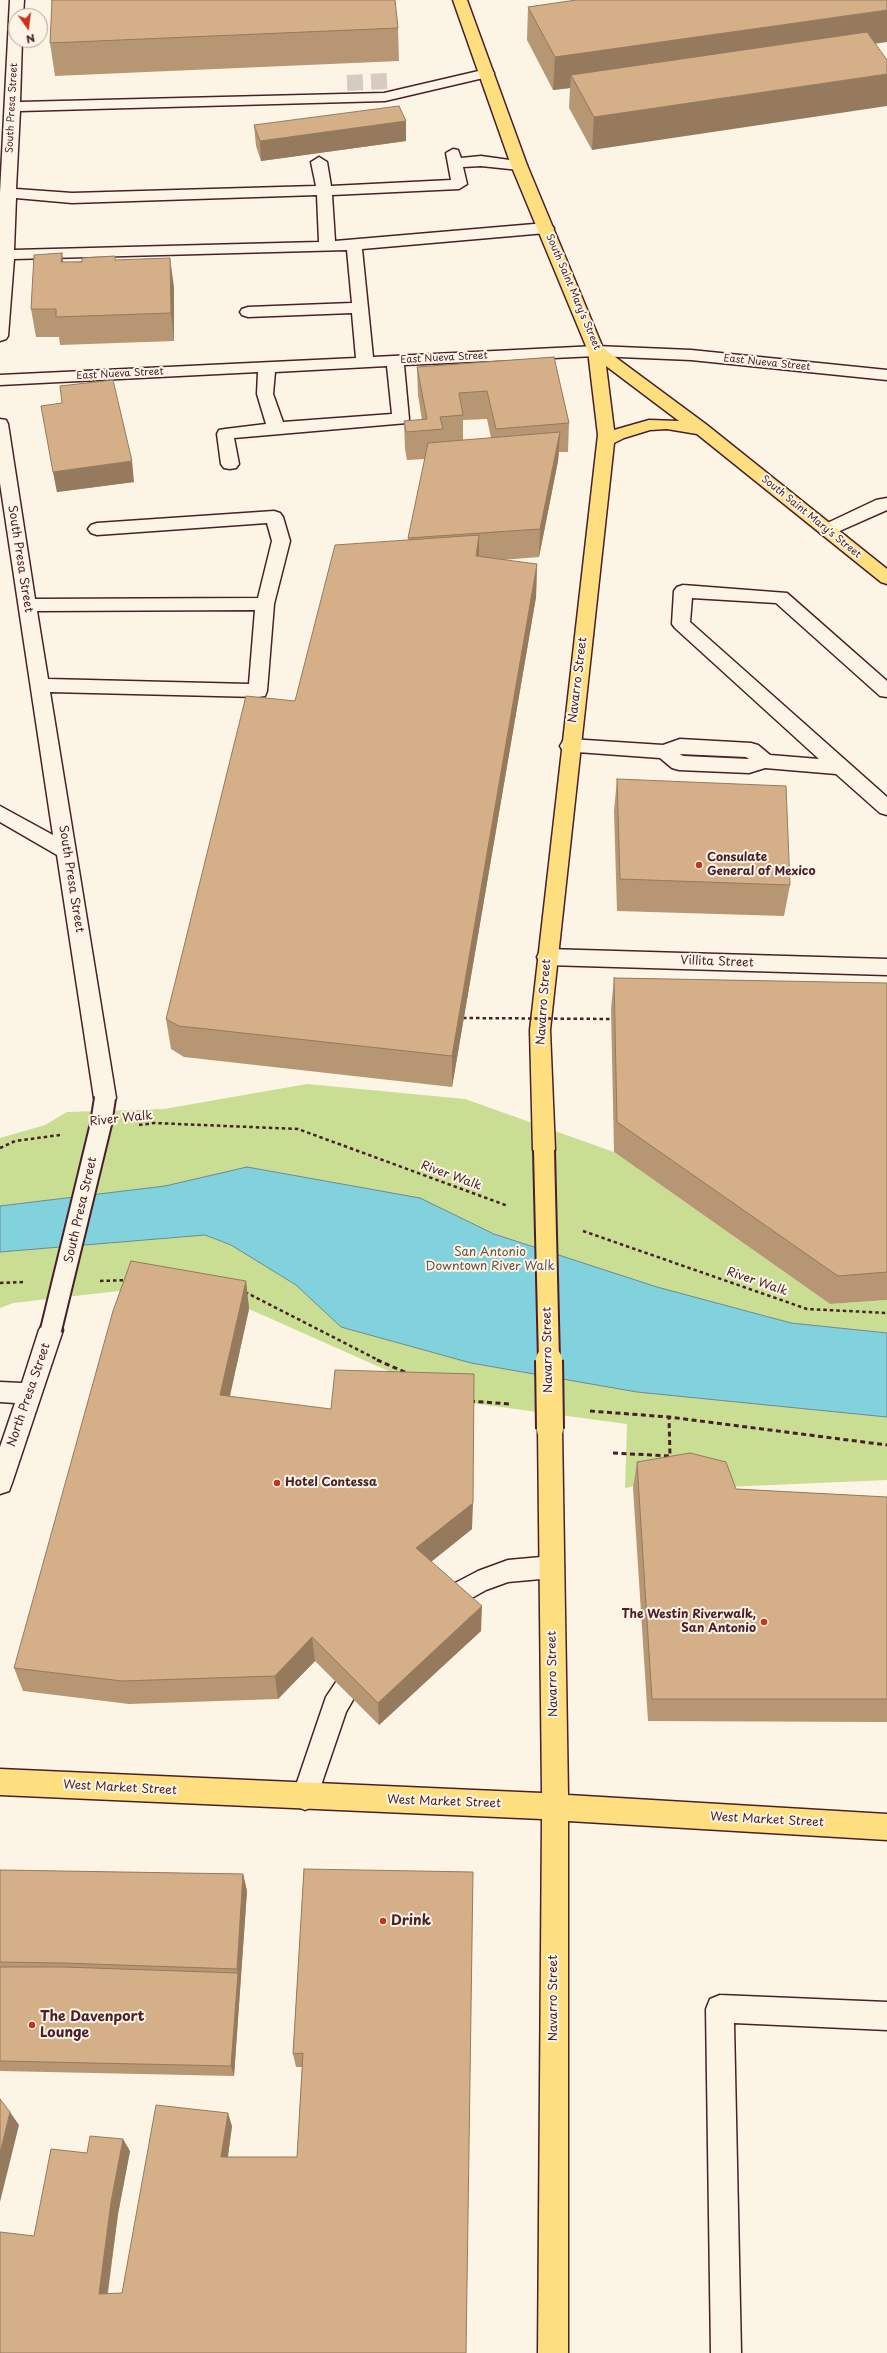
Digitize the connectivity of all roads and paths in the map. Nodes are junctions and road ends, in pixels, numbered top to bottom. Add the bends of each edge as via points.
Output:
1 (16, 0) edge
2 (460, 0) edge
3 (487, 73) junction
4 (389, 81) tunnel mouth
5 (347, 83) tunnel mouth
6 (421, 87) junction
7 (313, 100) junction
8 (8, 117) edge
9 (319, 162) dead end
10 (519, 165) junction
11 (324, 191) junction
12 (8, 193) junction
13 (546, 228) junction
14 (327, 246) junction
15 (354, 246) junction
16 (6, 255) junction
17 (360, 308) junction
18 (248, 312) dead end
19 (0, 336) edge
20 (596, 351) junction
21 (395, 361) junction
22 (365, 362) junction
23 (266, 367) junction
24 (887, 375) edge
25 (0, 380) edge
26 (0, 424) edge
27 (276, 428) junction
28 (701, 429) junction
29 (605, 441) junction
30 (230, 464) dead end
31 (887, 504) edge
32 (96, 529) dead end
33 (827, 530) junction
34 (887, 578) edge
35 (265, 604) junction
36 (27, 605) junction
37 (39, 685) junction
38 (887, 691) edge
39 (570, 746) junction
40 (840, 767) junction
41 (887, 808) edge
42 (0, 813) edge
43 (67, 852) junction
44 (547, 957) junction
45 (887, 967) edge
46 (463, 1018) edge
47 (612, 1019) dead end
48 (131, 1126) dead end
49 (61, 1135) dead end
50 (0, 1148) edge
51 (512, 1207) dead end
52 (580, 1231) dead end
53 (134, 1280) edge
54 (94, 1281) dead end
55 (32, 1282) dead end
56 (0, 1283) edge
57 (241, 1290) edge
58 (887, 1313) edge
59 (51, 1330) joint
60 (413, 1376) edge
61 (0, 1392) edge
62 (30, 1394) junction
63 (463, 1398) edge
64 (518, 1405) dead end
65 (589, 1410) dead end
66 (669, 1417) junction
67 (887, 1444) edge
68 (613, 1453) dead end
69 (0, 1483) edge
70 (552, 1566) junction
71 (447, 1600) edge
72 (345, 1691) edge
73 (0, 1782) edge
74 (305, 1797) junction
75 (554, 1807) junction
76 (887, 1827) edge
77 (887, 2016) edge
78 (553, 2353) edge
79 (726, 2353) edge

1 - 8 street, South Presa Street
2 - 3 main road, South Saint Mary's Street
3 - 6 street
3 - 10 main road, South Saint Mary's Street
4 - 6 street
5 - 7 street
6 - 7 street via 385,97
7 - 8 street
8 - 12 street, South Presa Street
9 - 11 street
10 - 11 street via 454,158 459,184
10 - 13 main road, South Saint Mary's Street
11 - 12 street via 72,198
11 - 14 street
12 - 16 street, South Presa Street
13 - 15 street
13 - 20 main road, South Saint Mary's Street
14 - 15 street
14 - 16 street
15 - 17 street
16 - 19 street, South Presa Street
17 - 18 street
17 - 22 street
20 - 21 street, East Nueva Street
20 - 24 street, East Nueva Street via 691,355
20 - 28 main road, South Saint Mary's Street
20 - 29 main road, Navarro Street via 604,408
21 - 22 street, East Nueva Street
21 - 27 street via 401,419
22 - 23 street, East Nueva Street
23 - 25 street, East Nueva Street
23 - 27 street via 265,394
26 - 36 street, South Presa Street
27 - 30 street via 225,434
28 - 29 main road via 649,425 618,434
28 - 33 main road, South Saint Mary's Street
29 - 39 main road, Navarro Street
31 - 33 street
32 - 35 street via 274,517 281,542
33 - 34 main road, South Saint Mary's Street
35 - 36 street
35 - 37 street via 258,691
36 - 37 street, South Presa Street
37 - 43 street, South Presa Street
38 - 40 street via 781,597 683,591 681,624
39 - 40 street via 665,752 679,763 748,766 765,761
39 - 44 main road, Navarro Street
40 - 41 street
42 - 43 street
43 - 59 street, South Presa Street, bridge via 105,1098 100,1131
44 - 45 street, Villita Street
44 - 70 main road, Navarro Street, bridge via 540,1030
46 - 47 path, bridge
48 - 51 path, River Walk via 154,1123 298,1129
49 - 50 path via 15,1141
52 - 58 path, River Walk via 807,1309
53 - 54 path
55 - 56 path
57 - 60 path via 364,1354
59 - 62 street, North Presa Street
61 - 62 street
62 - 69 street, North Presa Street
63 - 64 path via 470,1401
65 - 66 path
66 - 67 path
66 - 68 path via 670,1456
70 - 71 street via 508,1571 478,1582
70 - 75 main road, Navarro Street
72 - 74 street via 334,1706
73 - 74 main road, West Market Street
74 - 75 main road, West Market Street
75 - 76 main road, West Market Street
75 - 78 main road, Navarro Street
77 - 79 street via 720,2009

